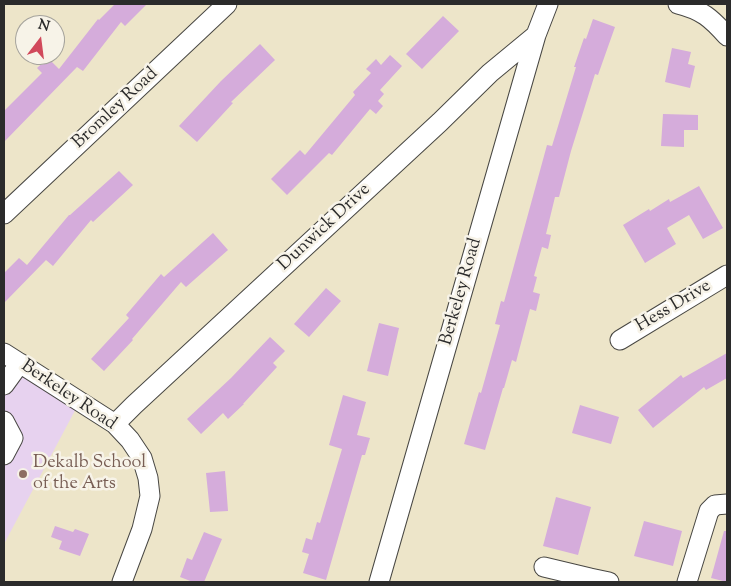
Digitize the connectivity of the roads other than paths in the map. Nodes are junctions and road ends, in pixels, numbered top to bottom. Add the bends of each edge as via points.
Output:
1 (227, 4) edge
2 (548, 4) edge
3 (678, 4) edge
4 (536, 35) junction
5 (727, 36) edge
6 (4, 214) edge
7 (727, 275) edge
8 (620, 340) dead end
9 (4, 353) edge
10 (20, 363) junction
11 (4, 385) edge
12 (4, 421) edge
13 (115, 424) junction
14 (4, 455) edge
15 (727, 504) edge
16 (544, 567) dead end
17 (590, 580) edge
18 (122, 582) edge
19 (379, 582) edge
20 (609, 582) edge
21 (687, 582) edge

1 - 6 street, Bromley Road
2 - 4 street, Berkeley Road
3 - 5 street via 712,20
4 - 13 street, Dunwick Drive via 490,73
4 - 19 street, Berkeley Road
7 - 8 street, Hess Drive
9 - 10 street, Berkeley Road
10 - 11 street
10 - 13 street, Berkeley Road
12 - 14 street via 13,438
13 - 18 street, Berkeley Road via 142,458 150,496 142,529
15 - 21 street via 715,505 709,511
16 - 17 street
17 - 20 street

